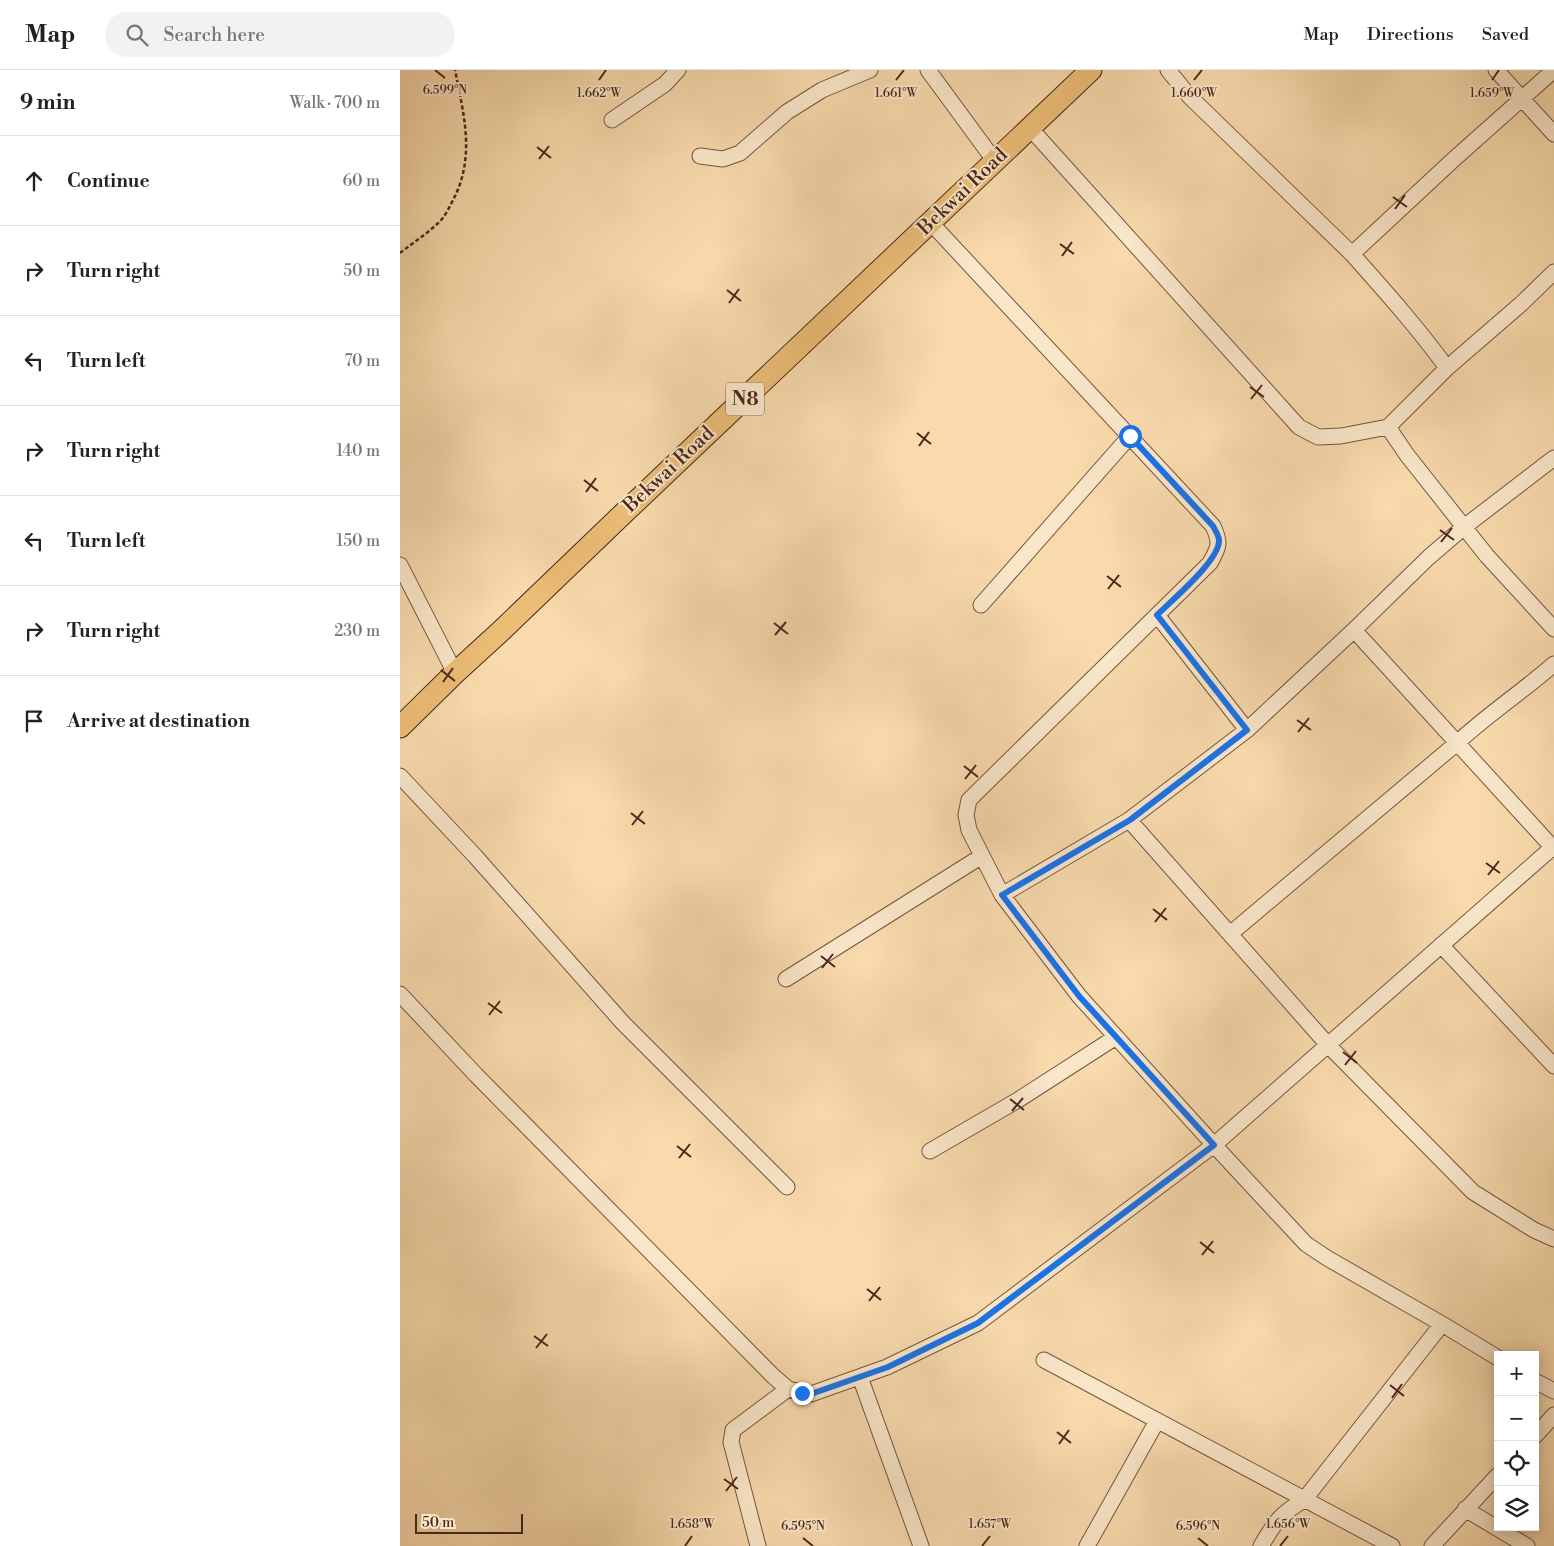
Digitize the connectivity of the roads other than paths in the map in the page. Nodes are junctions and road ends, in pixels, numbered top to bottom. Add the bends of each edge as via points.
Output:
1 (678, 70) edge
2 (870, 70) edge
3 (928, 70) edge
4 (1091, 70) edge
5 (1168, 70) edge
6 (1496, 70) edge
7 (1554, 70) edge
8 (1522, 98) junction
9 (612, 120) dead end
10 (1030, 128) junction
11 (1554, 134) edge
12 (700, 156) dead end
13 (994, 160) junction
14 (931, 222) junction
15 (1352, 254) junction
16 (1554, 272) edge
17 (1447, 368) junction
18 (1388, 427) junction
19 (1130, 436) junction
20 (1554, 458) edge
21 (1464, 527) junction
22 (400, 566) edge
23 (981, 606) dead end
24 (1157, 615) junction
25 (1554, 628) edge
26 (1354, 630) junction
27 (1554, 664) edge
28 (455, 673) junction
29 (400, 727) edge
30 (1247, 730) junction
31 (1457, 743) junction
32 (400, 776) edge
33 (1130, 820) junction
34 (1553, 848) edge
35 (982, 856) junction
36 (1002, 895) junction
37 (1230, 934) junction
38 (1441, 945) junction
39 (786, 979) dead end
40 (400, 994) edge
41 (1116, 1037) junction
42 (1328, 1044) junction
43 (1552, 1061) edge
44 (1214, 1145) junction
45 (930, 1151) dead end
46 (787, 1187) dead end
47 (1554, 1239) edge
48 (1442, 1324) junction
49 (1494, 1356) edge
50 (1044, 1360) dead end
51 (860, 1377) junction
52 (1539, 1383) edge
53 (788, 1389) junction
54 (1554, 1391) edge
55 (1554, 1415) edge
56 (1157, 1422) junction
57 (1539, 1432) edge
58 (1494, 1479) edge
59 (1304, 1500) junction
60 (1465, 1509) junction
61 (758, 1546) edge
62 (921, 1546) edge
63 (1087, 1546) edge
64 (1261, 1546) edge
65 (1392, 1546) edge
66 (1432, 1546) edge
67 (1527, 1546) edge

1 - 9 street via 665,84
2 - 12 street via 822,90 787,112 740,152 723,159
3 - 13 street
4 - 10 highway, Bekwai Road / N8
5 - 15 street via 1190,97
6 - 8 street
7 - 8 street
8 - 11 street
8 - 15 street
10 - 13 highway, Bekwai Road / N8
10 - 18 street via 1299,428 1318,437
13 - 14 highway, Bekwai Road / N8
14 - 19 street
14 - 28 highway, Bekwai Road / N8
15 - 17 street
16 - 17 street
17 - 18 street
18 - 21 street
19 - 23 street
19 - 24 street via 1213,526 1219,540 1210,564
20 - 21 street
21 - 25 street via 1514,587
21 - 26 street
22 - 28 street
24 - 30 street
24 - 35 street via 969,800 966,816 969,830
26 - 30 street
26 - 31 street
27 - 31 street
28 - 29 highway, Bekwai Road / N8
30 - 33 street
31 - 34 street
31 - 37 street
32 - 46 street via 623,1023
33 - 36 street
33 - 37 street
34 - 38 street
35 - 36 street
35 - 39 street
36 - 41 street via 1079,996
37 - 42 street
38 - 42 street
38 - 43 street
40 - 53 street
41 - 44 street
41 - 45 street via 1018,1100
42 - 44 street
42 - 47 street via 1473,1192
44 - 48 street via 1306,1244
44 - 51 street via 978,1323 888,1367
48 - 49 street
48 - 59 street
50 - 56 street
51 - 53 street via 811,1394
51 - 62 street
52 - 54 street
53 - 61 street via 733,1430 731,1436
55 - 57 street
56 - 59 street
56 - 63 street
58 - 60 street
59 - 64 street via 1276,1520
59 - 65 street
60 - 66 street
60 - 67 street

